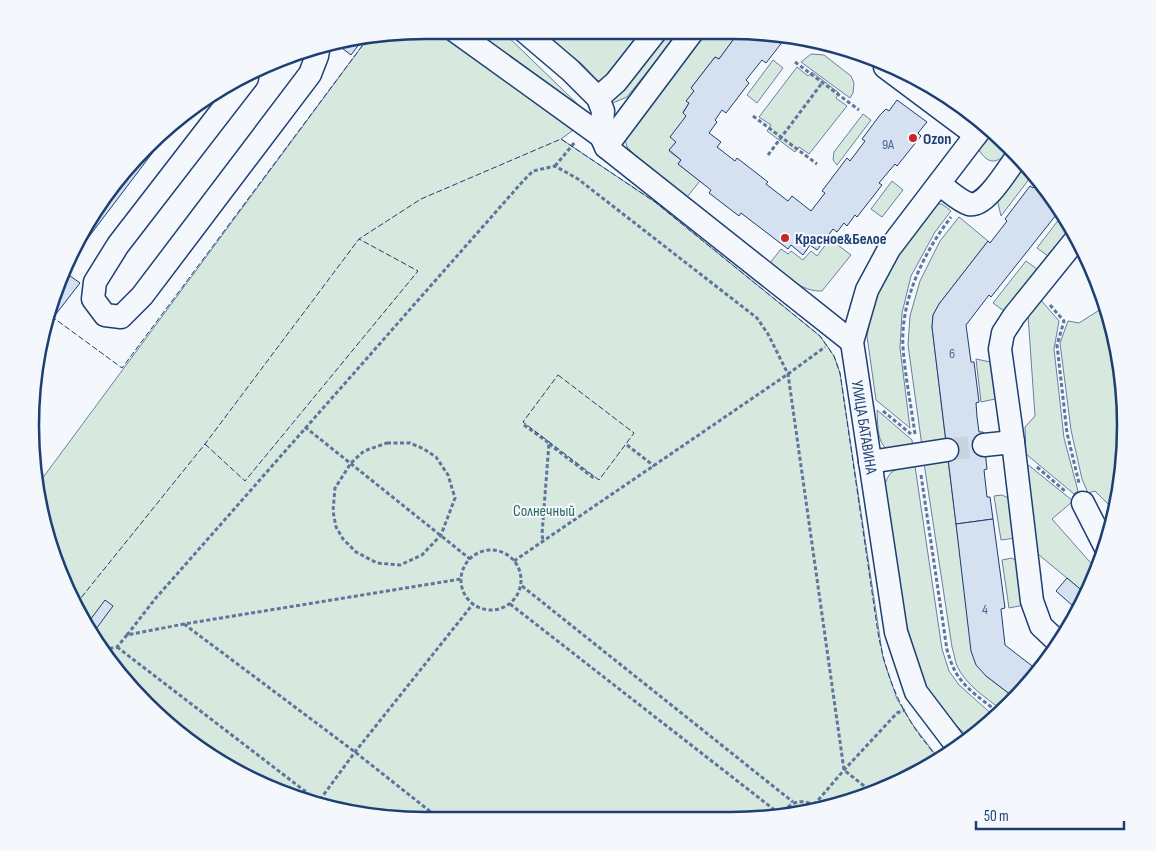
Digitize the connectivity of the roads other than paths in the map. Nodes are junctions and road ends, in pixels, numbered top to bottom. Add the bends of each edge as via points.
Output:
1 (466, 39) edge
2 (534, 39) edge
3 (650, 39) edge
4 (686, 39) edge
5 (317, 54) edge
6 (905, 81) edge
7 (241, 86) edge
8 (598, 98) junction
9 (979, 131) edge
10 (598, 136) junction
11 (1013, 162) edge
12 (939, 184) junction
13 (1072, 244) edge
14 (852, 342) junction
15 (1014, 444) junction
16 (984, 446) tunnel mouth
17 (947, 450) tunnel mouth
18 (870, 462) junction
19 (1084, 503) road end
20 (1101, 537) edge
21 (1053, 638) edge
22 (953, 741) edge

1 - 10 street
2 - 8 street
3 - 8 street via 616,82
4 - 10 street
5 - 7 street via 310,74 142,296 120,317 105,315 93,299 95,282 118,245
6 - 9 street
8 - 10 street via 603,110
9 - 12 street, УЛИЦА БАТАВИНА
10 - 14 street
11 - 12 street via 979,203 971,204
12 - 14 street, УЛИЦА БАТАВИНА via 889,249 867,290
13 - 15 street via 1003,332 1000,349
14 - 18 street, УЛИЦА БАТАВИНА
15 - 16 street
15 - 21 street via 1032,602 1041,626
17 - 18 street
18 - 22 street, УЛИЦА БАТАВИНА via 896,632 916,692
19 - 20 street

